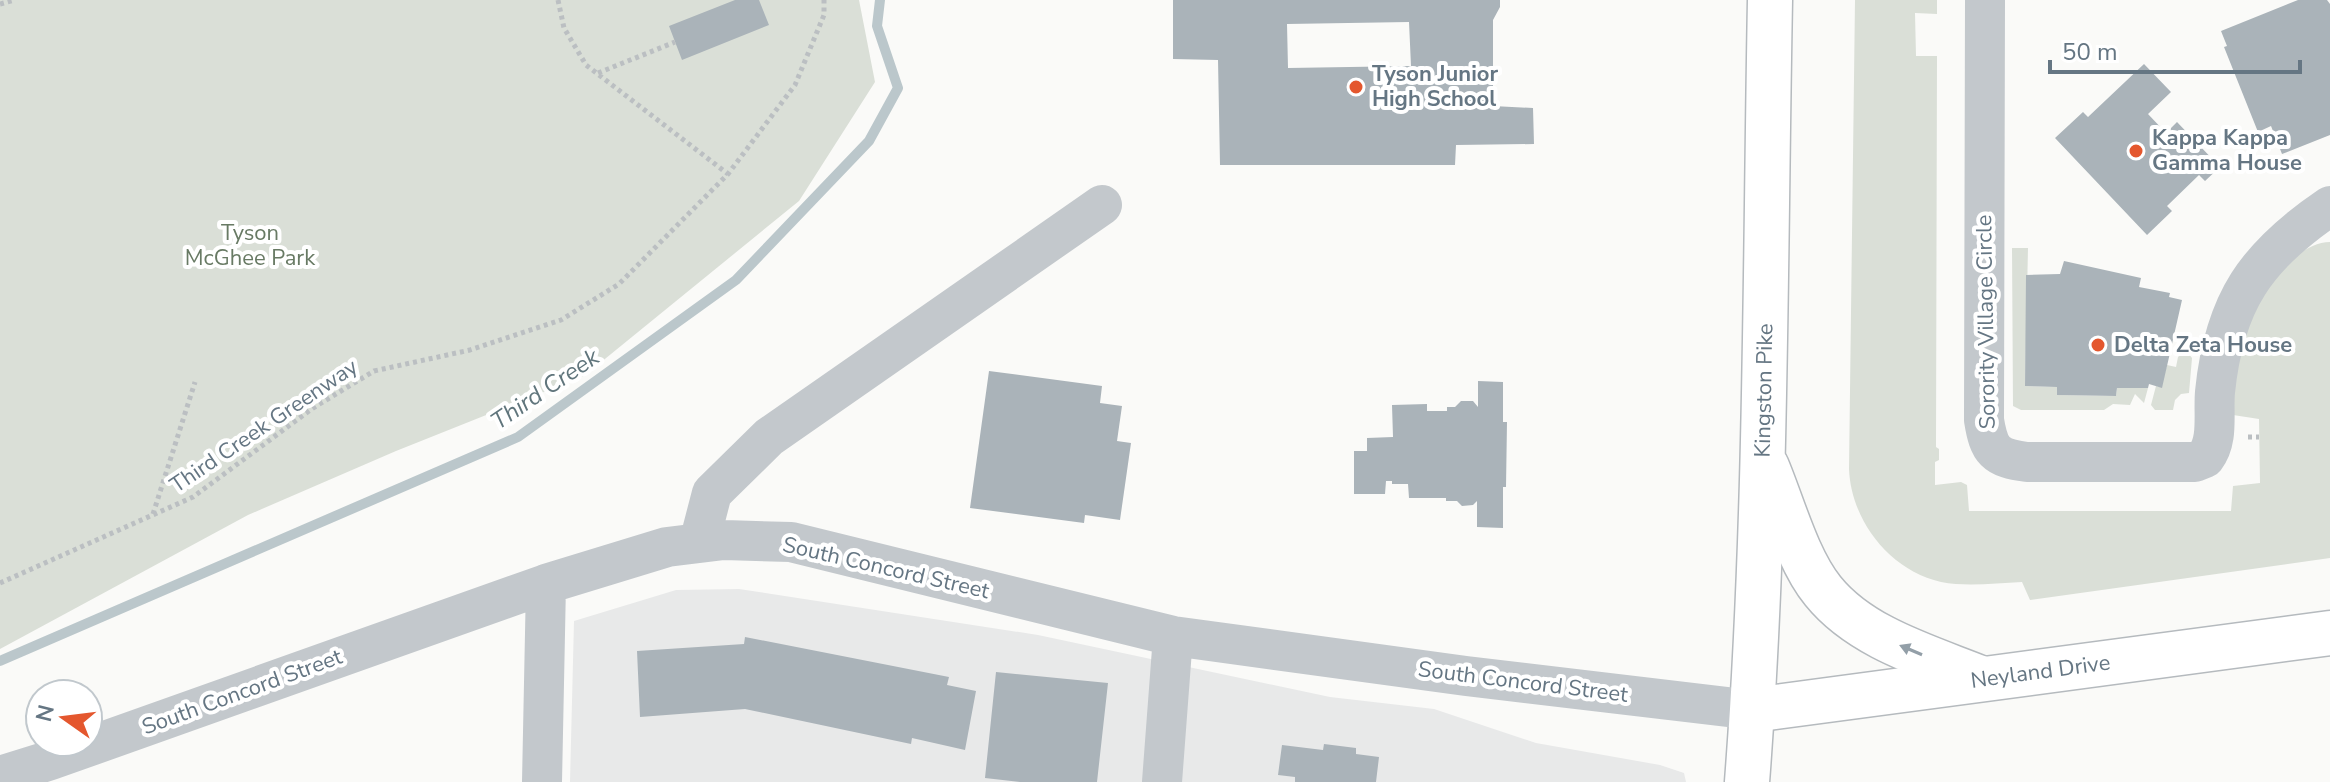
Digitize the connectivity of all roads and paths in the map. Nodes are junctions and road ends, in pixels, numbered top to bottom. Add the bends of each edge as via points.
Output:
1 (15, 0) edge
2 (558, 0) edge
3 (824, 0) edge
4 (1770, 0) edge
5 (1985, 0) edge
6 (0, 4) edge
7 (675, 42) dead end
8 (597, 73) junction
9 (728, 174) junction
10 (1102, 205) dead end
11 (2321, 218) edge
12 (195, 382) dead end
13 (1761, 452) junction
14 (153, 515) junction
15 (699, 543) junction
16 (0, 583) edge
17 (546, 584) junction
18 (2330, 633) edge
19 (1173, 636) junction
20 (1984, 679) junction
21 (1753, 710) junction
22 (49, 771) edge
23 (0, 776) edge
24 (542, 782) edge
25 (1162, 782) edge
26 (1747, 782) edge

1 - 6 path
2 - 8 path via 564,28 586,65
3 - 9 path, Third Creek Greenway via 824,15 795,85
4 - 13 main road, Kingston Pike
5 - 11 street, Sorority Village Circle via 1984,420 1995,452 2027,462 2205,458 2213,440 2216,377 2228,324 2267,255
7 - 8 path
8 - 9 path
9 - 14 path, Third Creek Greenway via 619,284 561,320 470,350 374,371 313,408 193,497
10 - 15 street via 769,437 712,493
12 - 14 path
20 -> 13 main road via 1903,647 1841,609 1822,590
13 - 21 main road, Kingston Pike
14 - 16 path, Third Creek Greenway
15 - 17 street, South Concord Street via 667,547
15 - 19 street, South Concord Street via 791,542
17 - 22 street, South Concord Street
17 - 24 street
18 - 20 main road, Neyland Drive
19 - 21 street, South Concord Street
19 - 25 street
20 - 21 main road, Neyland Drive
21 - 26 main road, Kingston Pike
22 - 23 street, South Concord Street

